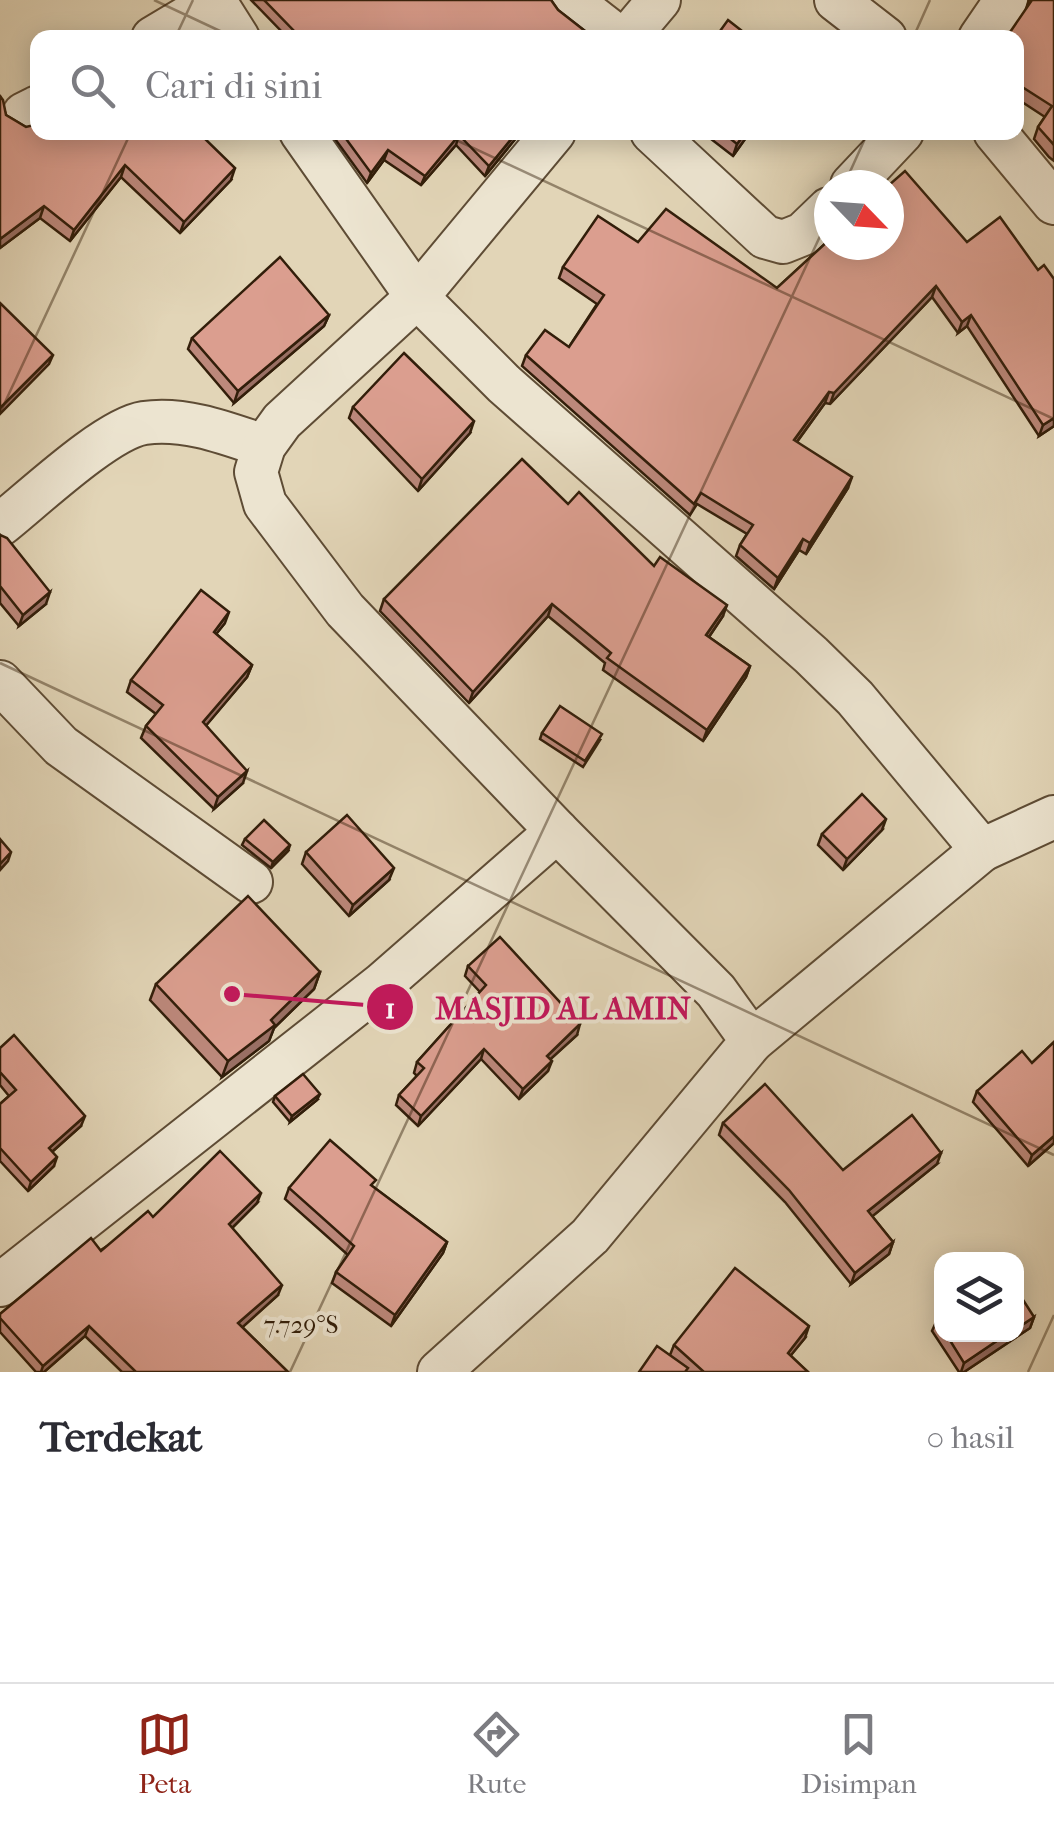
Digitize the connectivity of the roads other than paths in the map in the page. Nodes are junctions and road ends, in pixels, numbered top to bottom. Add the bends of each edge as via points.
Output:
1 (214, 0) edge
2 (570, 0) edge
3 (659, 0) edge
4 (836, 0) edge
5 (1006, 0) edge
6 (166, 30) edge
7 (233, 30) edge
8 (609, 30) edge
9 (634, 30) edge
10 (875, 30) edge
11 (985, 30) edge
12 (307, 140) edge
13 (547, 140) edge
14 (661, 140) edge
15 (894, 140) edge
16 (1002, 140) edge
17 (866, 170) edge
18 (1054, 204) edge
19 (814, 222) edge
20 (417, 297) junction
21 (264, 446) junction
22 (0, 526) edge
23 (0, 682) edge
24 (1054, 816) edge
25 (556, 831) junction
26 (982, 850) junction
27 (250, 882) dead end
28 (752, 1041) junction
29 (0, 1285) edge
30 (438, 1372) edge

1 - 6 street
1 - 7 street
2 - 8 street
3 - 9 street
4 - 10 street
5 - 11 street
12 - 20 street
13 - 20 street
14 - 19 street via 765,237 783,242
15 - 17 street
16 - 18 street
20 - 21 street via 282,421
20 - 26 street via 504,384 811,654
21 - 22 street via 184,424 138,424
21 - 25 street via 256,472 264,504 345,610
23 - 27 street via 61,746
24 - 26 street
25 - 28 street via 716,991
25 - 29 street via 382,984
26 - 28 street
28 - 30 street via 590,1236

